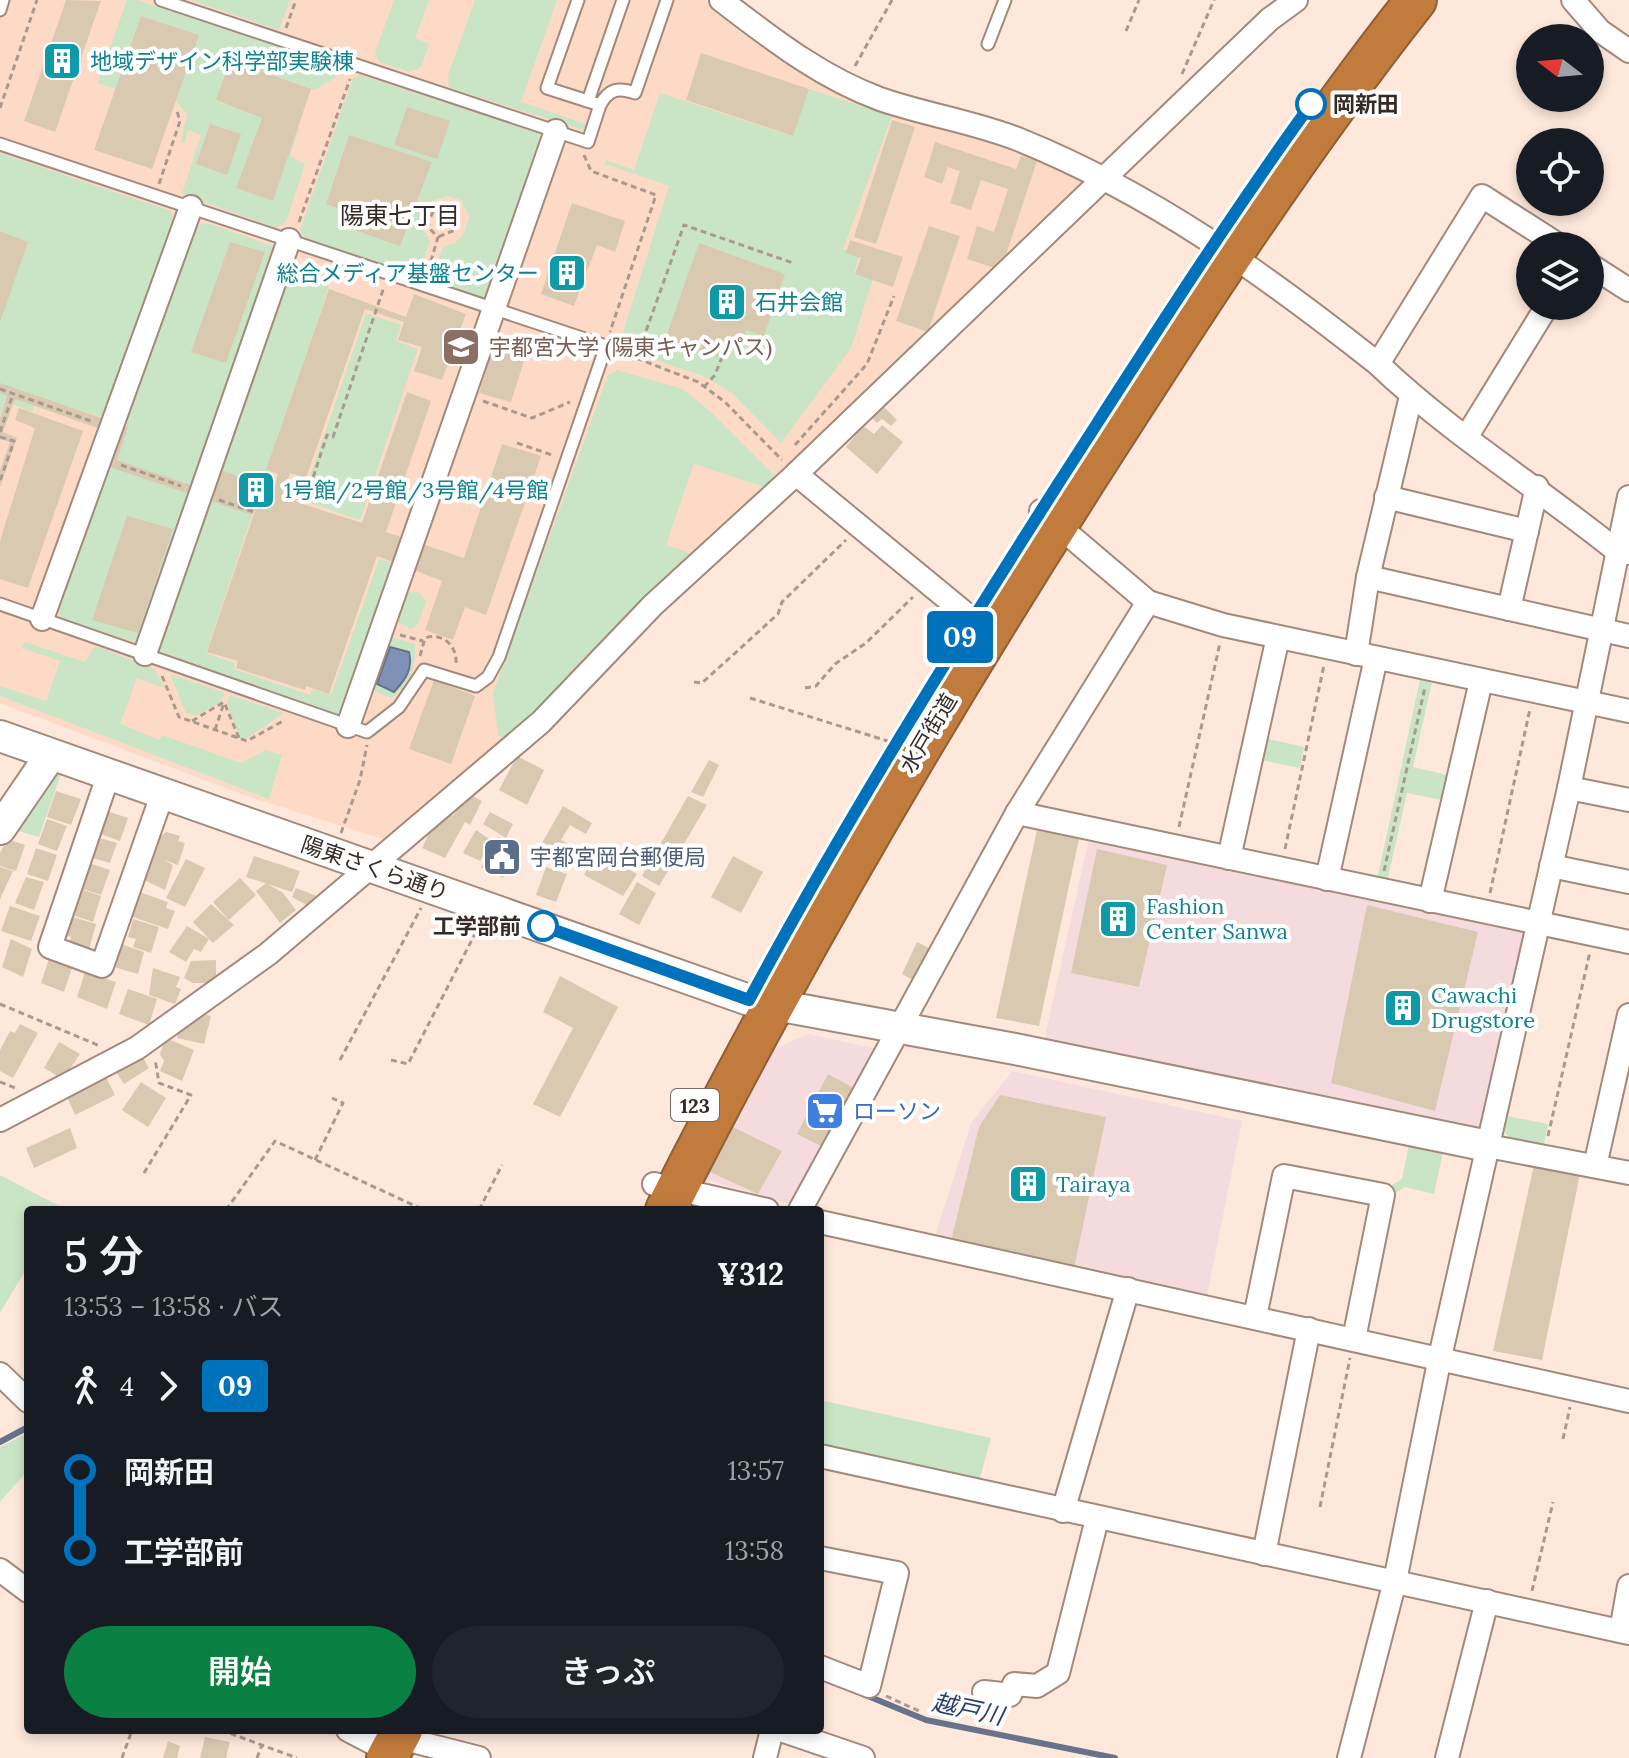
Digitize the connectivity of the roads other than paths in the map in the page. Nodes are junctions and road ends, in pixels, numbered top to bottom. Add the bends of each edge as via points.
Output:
1 (3, 0) edge
2 (161, 0) edge
3 (578, 0) edge
4 (623, 0) edge
5 (667, 0) edge
6 (721, 0) edge
7 (1005, 0) edge
8 (1296, 0) edge
9 (1388, 0) edge
10 (1416, 0) edge
11 (1573, 0) edge
12 (0, 10) edge
13 (988, 44) dead end
14 (1629, 51) edge
15 (594, 103) junction
16 (556, 131) junction
17 (0, 144) edge
18 (1105, 179) junction
19 (191, 207) junction
20 (1538, 232) edge
21 (290, 240) junction
22 (1224, 248) junction
23 (1604, 274) edge
24 (1629, 290) edge
25 (492, 310) junction
26 (1538, 320) edge
27 (1378, 364) junction
28 (1411, 396) junction
29 (1467, 436) junction
30 (788, 466) junction
31 (1537, 487) junction
32 (1386, 497) junction
33 (1629, 497) edge
34 (1049, 518) junction
35 (1527, 531) junction
36 (1623, 552) edge
37 (1368, 577) junction
38 (1148, 602) junction
39 (0, 604) edge
40 (1509, 609) junction
41 (42, 619) junction
42 (981, 625) junction
43 (1600, 629) junction
44 (1629, 636) edge
45 (1278, 637) junction
46 (149, 656) junction
47 (1366, 656) junction
48 (1481, 681) junction
49 (1586, 702) junction
50 (1629, 711) edge
51 (358, 729) junction
52 (0, 736) edge
53 (50, 756) junction
54 (108, 776) junction
55 (1569, 788) junction
56 (162, 795) junction
57 (1629, 800) edge
58 (1017, 813) junction
59 (0, 829) edge
60 (1229, 858) junction
61 (1551, 866) junction
62 (373, 867) junction
63 (1327, 879) junction
64 (1629, 882) edge
65 (1430, 901) junction
66 (1538, 923) junction
67 (1629, 942) edge
68 (762, 1002) junction
69 (1629, 1015) edge
70 (902, 1028) junction
71 (0, 1120) edge
72 (1488, 1146) junction
73 (1595, 1166) junction
74 (1629, 1173) edge
75 (659, 1198) edge
76 (731, 1206) edge
77 (802, 1206) edge
78 (824, 1229) edge
79 (1128, 1289) junction
80 (1255, 1317) junction
81 (1309, 1329) junction
82 (1354, 1339) junction
83 (1440, 1357) junction
84 (0, 1374) edge
85 (24, 1397) edge
86 (1629, 1401) edge
87 (824, 1457) edge
88 (1063, 1511) junction
89 (1097, 1519) junction
90 (1264, 1554) junction
91 (824, 1559) edge
92 (0, 1570) edge
93 (1395, 1581) junction
94 (1629, 1586) edge
95 (24, 1588) edge
96 (1487, 1601) junction
97 (1625, 1632) edge
98 (824, 1669) edge
99 (984, 1692) dead end
100 (771, 1734) edge
101 (793, 1734) edge
102 (381, 1741) edge
103 (479, 1758) edge
104 (765, 1758) edge
105 (863, 1758) edge
106 (1349, 1758) edge
107 (1447, 1758) edge

1 - 12 lane
2 - 16 lane
3 - 15 lane via 547,88
4 - 15 lane
5 - 15 lane via 635,93 617,89
6 - 18 street via 825,75 881,99 1019,139
7 - 13 lane
8 - 18 street
9 - 22 highway, 水戸街道 / 123
10 - 22 highway, 水戸街道 / 123
11 - 14 street via 1600,31
15 - 16 lane via 588,142
16 - 25 street
17 - 19 lane
18 - 22 street
18 - 30 street
19 - 21 lane
19 - 41 street
20 - 27 street via 1482,196
21 - 25 lane
21 - 46 street
22 - 27 street
22 - 34 highway, 水戸街道 / 123
23 - 24 street
25 - 51 street
25 - 51 lane via 606,346 488,677 476,686 423,671 399,707
26 - 29 street
27 - 28 street
28 - 29 street
28 - 32 street
29 - 31 street
30 - 42 street
30 - 62 street via 541,722
31 - 35 street
31 - 36 street
32 - 35 street
32 - 37 street
33 - 36 street
34 - 38 street
34 - 42 highway, 水戸街道 / 123
35 - 40 street
36 - 43 street
37 - 40 street
37 - 47 street
38 - 45 street
38 - 58 street
39 - 41 lane
40 - 43 street
41 - 46 lane
42 - 68 highway, 水戸街道 / 123 via 894,790
42 - 68 highway, 水戸街道 / 123 via 894,743
43 - 44 street
43 - 49 street
45 - 47 street
45 - 60 street
46 - 51 lane
47 - 48 street
47 - 63 street
48 - 49 street
48 - 65 street
49 - 50 street
49 - 55 street
52 - 53 street, 陽東さくら通り
53 - 54 street, 陽東さくら通り
53 - 59 street
54 - 56 street, 陽東さくら通り
54 - 56 street via 50,947 102,966
55 - 57 street
55 - 61 street
56 - 62 street, 陽東さくら通り
58 - 60 street
58 - 70 street
60 - 63 street
61 - 64 street
61 - 66 street
62 - 68 street, 陽東さくら通り
62 - 71 street via 268,954 155,1035
63 - 65 street
65 - 66 street
66 - 67 street
66 - 72 street
68 - 70 street, 陽東さくら通り
68 - 75 highway, 水戸街道 / 123
69 - 73 street
70 - 72 street, 陽東さくら通り
70 - 77 street
72 - 73 street
72 - 83 street
73 - 74 street
75 - 76 street
78 - 79 street
79 - 80 street
79 - 88 street
80 - 81 street
80 - 82 street via 1284,1176 1383,1195
81 - 82 street
81 - 90 street
82 - 83 street
83 - 86 street
83 - 93 street
84 - 85 street
87 - 88 street
88 - 89 street
89 - 90 street
89 - 99 street via 1058,1673 1037,1686 1014,1684 1010,1695
90 - 93 street
91 - 98 street via 897,1573 869,1686
92 - 95 street
93 - 96 street
93 - 106 street
94 - 97 street
96 - 97 street
96 - 107 street
100 - 104 street
101 - 105 street
102 - 103 street

